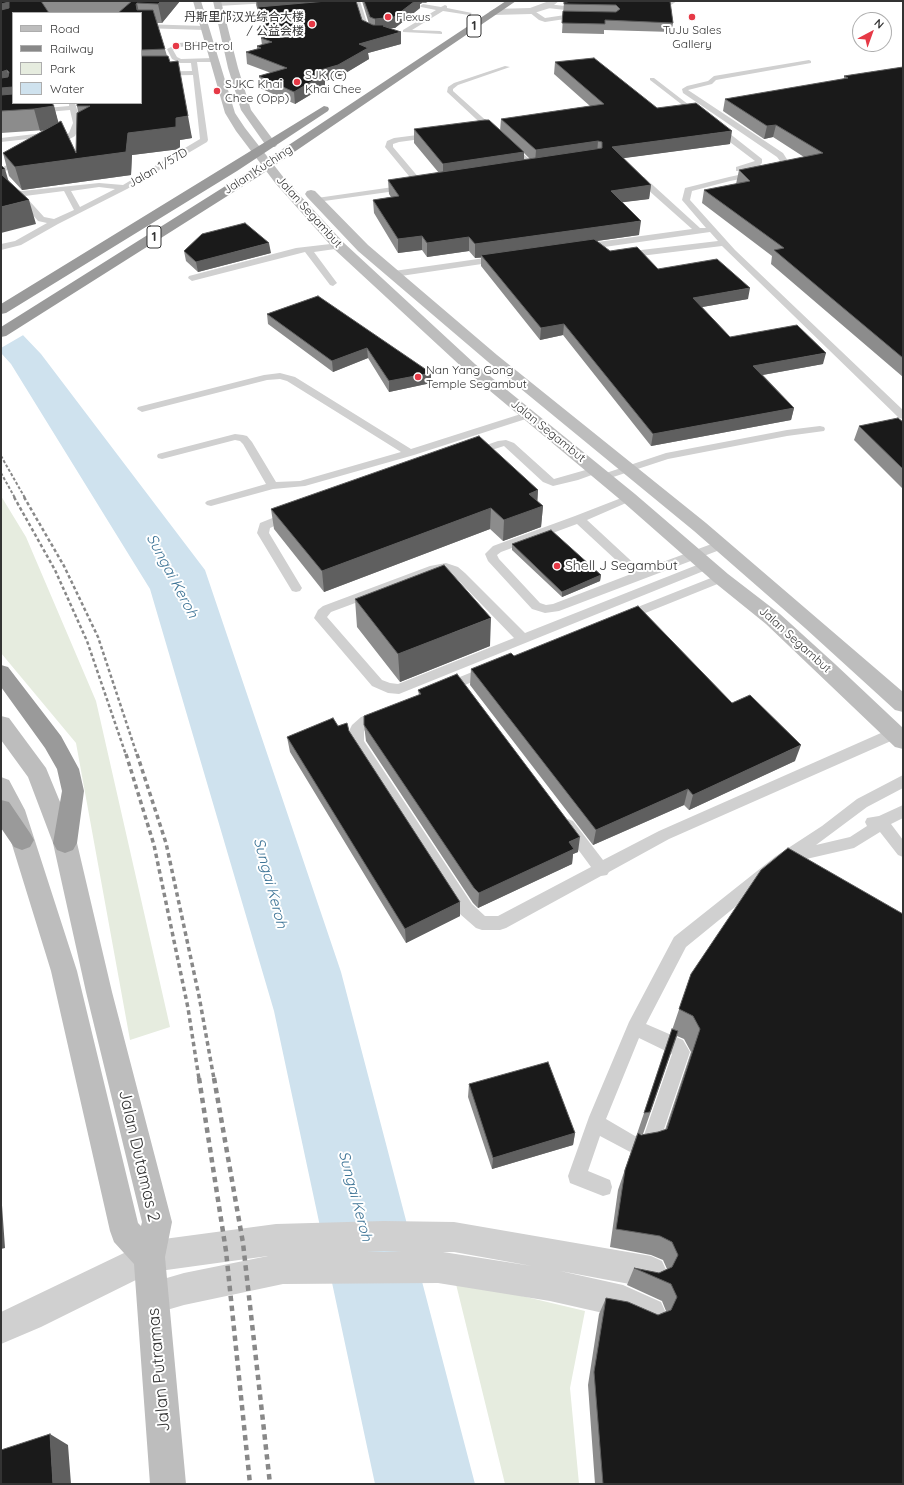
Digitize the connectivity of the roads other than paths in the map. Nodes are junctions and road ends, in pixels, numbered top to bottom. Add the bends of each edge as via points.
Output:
1 (196, 1) edge
2 (269, 1) edge
3 (357, 1) edge
4 (441, 1) edge
5 (512, 1) edge
6 (579, 1) edge
7 (238, 2) edge
8 (217, 3) edge
9 (551, 4) edge
10 (423, 6) dead end
11 (442, 9) junction
12 (472, 11) joint
13 (531, 11) junction
14 (282, 12) edge
15 (494, 12) junction
16 (242, 15) junction
17 (221, 17) junction
18 (586, 17) edge
19 (142, 20) edge
20 (457, 21) dead end
21 (204, 25) junction
22 (142, 26) edge
23 (443, 31) joint
24 (380, 33) edge
25 (427, 41) dead end
26 (209, 42) junction
27 (214, 60) junction
28 (194, 61) junction
29 (809, 62) dead end
30 (506, 67) dead end
31 (195, 73) junction
32 (142, 74) edge
33 (652, 79) dead end
34 (331, 104) dead end
35 (73, 106) edge
36 (1, 114) edge
37 (74, 130) junction
38 (443, 134) edge
39 (1, 140) edge
40 (42, 152) edge
41 (28, 158) edge
42 (286, 165) dead end
43 (526, 170) edge
44 (5, 177) edge
45 (642, 179) edge
46 (301, 183) dead end
47 (124, 187) junction
48 (66, 189) junction
49 (688, 190) junction
50 (20, 194) junction
51 (317, 200) junction
52 (79, 211) junction
53 (55, 222) junction
54 (713, 229) junction
55 (698, 231) junction
56 (724, 243) junction
57 (594, 245) junction
58 (339, 246) junction
59 (1, 247) edge
60 (570, 249) edge
61 (308, 250) junction
62 (606, 255) edge
63 (617, 256) edge
64 (507, 258) edge
65 (394, 274) junction
66 (192, 278) dead end
67 (333, 283) dead end
68 (1, 310) edge
69 (1, 333) edge
70 (142, 409) dead end
71 (528, 415) junction
72 (903, 416) edge
73 (820, 429) dead end
74 (410, 453) junction
75 (162, 456) dead end
76 (464, 456) edge
77 (627, 468) junction
78 (600, 474) junction
79 (272, 486) junction
80 (629, 498) junction
81 (211, 503) dead end
82 (297, 512) edge
83 (579, 519) junction
84 (721, 545) junction
85 (708, 566) junction
86 (639, 575) junction
87 (296, 588) dead end
88 (612, 622) edge
89 (523, 639) junction
90 (495, 668) edge
91 (1, 672) edge
92 (458, 682) junction
93 (430, 694) edge
94 (468, 695) edge
95 (903, 704) edge
96 (395, 709) edge
97 (1, 724) edge
98 (899, 737) edge
99 (903, 781) edge
100 (1, 786) edge
101 (1, 809) edge
102 (903, 811) edge
103 (559, 813) edge
104 (881, 822) junction
105 (22, 840) junction
106 (64, 843) junction
107 (903, 851) edge
108 (781, 860) junction
109 (602, 870) junction
110 (634, 1028) junction
111 (595, 1123) junction
112 (603, 1187) dead end
113 (149, 1257) junction
114 (554, 1270) junction
115 (651, 1272) edge
116 (153, 1298) junction
117 (650, 1313) edge
118 (1, 1328) edge
119 (168, 1484) edge

1 - 21 main road, Jalan Segambut
2 - 7 lane
3 - 24 lane via 366,30
4 - 11 lane via 451,3
5 - 15 highway, Jalan Kuching / 1
6 - 9 lane via 566,8
7 - 8 lane
7 - 16 lane
8 - 17 main road, Jalan Segambut
9 - 13 street
10 - 11 lane
11 - 12 lane
11 - 23 lane via 402,32
12 - 20 highway, 1
13 - 15 street
13 - 18 lane via 545,20
14 - 16 lane
15 - 69 highway, Jalan Kuching / 1 via 254,173
16 - 17 lane
17 - 42 main road, Jalan Segambut via 246,110
19 - 21 lane
21 - 22 lane
21 - 26 main road, Jalan Segambut
23 - 25 highway
26 - 27 main road, Jalan Segambut
26 - 28 lane via 170,48 174,58 180,61
27 - 28 lane
27 - 58 main road, Jalan Segambut via 230,113 240,129 280,181
28 - 31 lane
29 - 49 lane via 714,78 710,83 685,89 698,101 784,160 773,170
30 - 43 lane via 456,84 450,88 450,92 486,128 538,168
31 - 32 lane
31 - 47 lane, Jalan 1/57D via 204,140
33 - 49 lane via 759,161 695,182
34 - 68 highway, Jalan Kuching / 1 via 233,168
35 - 36 lane
35 - 37 lane via 77,123
37 - 39 lane
37 - 40 lane via 56,145
38 - 51 lane via 390,143 389,147 424,184
41 - 44 lane
44 - 50 lane
45 - 55 lane
46 - 51 main road, Jalan Segambut
47 - 48 lane via 100,185
47 - 52 lane, Jalan 1/57D
48 - 50 lane
48 - 52 lane
49 - 54 lane via 686,200
50 - 53 lane via 42,219
51 - 65 main road, Jalan Segambut via 363,248
52 - 53 lane, Jalan 1/57D
53 - 59 lane, Jalan 1/57D via 18,243
54 - 55 lane
54 - 56 lane
55 - 57 lane
56 - 63 lane
56 - 72 lane
57 - 60 lane
57 - 62 lane
58 - 61 lane
58 - 71 main road, Jalan Segambut via 470,367
61 - 66 lane
61 - 67 lane
64 - 65 lane
65 - 77 main road, Jalan Segambut
70 - 74 lane via 267,377 280,376 291,379
71 - 74 lane
71 - 78 main road, Jalan Segambut
73 - 77 lane via 666,456
74 - 79 lane via 301,484
75 - 79 lane via 235,437 243,438
76 - 78 lane via 506,443 553,483
77 - 78 lane
77 - 84 main road, Jalan Segambut
78 - 80 main road, Jalan Segambut
79 - 81 lane
80 - 83 lane
80 - 85 main road, Jalan Segambut
82 - 87 lane via 264,526 263,533
83 - 86 lane
83 - 86 lane via 497,549 491,554 494,561 536,606 545,609 555,608
84 - 85 lane
84 - 95 main road, Jalan Segambut
85 - 86 lane
85 - 88 lane
85 - 89 lane
85 - 98 main road, Jalan Segambut via 772,619
89 - 89 lane via 399,689 388,688 377,683 320,618 327,609 434,569 446,567 461,576
90 - 92 lane
91 - 106 highway via 53,742 68,769 73,791
92 - 93 lane
92 - 94 lane
96 - 109 lane via 366,721 357,729 357,742 466,909 482,923 500,924
97 - 106 main road, Jalan Dutamas 2 via 38,774
98 - 109 lane via 664,835
99 - 108 lane via 862,803
100 - 105 main road, Jalan Dutamas 2 via 13,810
101 - 105 highway
102 - 104 lane
103 - 109 lane
104 - 107 lane
104 - 108 lane via 854,842
105 - 113 main road, Jalan Dutamas 2 via 64,971 125,1231
106 - 113 main road, Jalan Dutamas 2 via 157,1222
108 - 110 lane via 680,942
110 - 111 lane
110 - 111 lane via 677,1046 681,1052 650,1143 634,1145
111 - 112 lane via 577,1176
113 - 114 street via 276,1239 454,1237
113 - 116 main road, Jalan Putramas
113 - 118 street
114 - 115 street
114 - 116 street via 438,1267 283,1268
114 - 117 street
116 - 119 main road, Jalan Putramas

